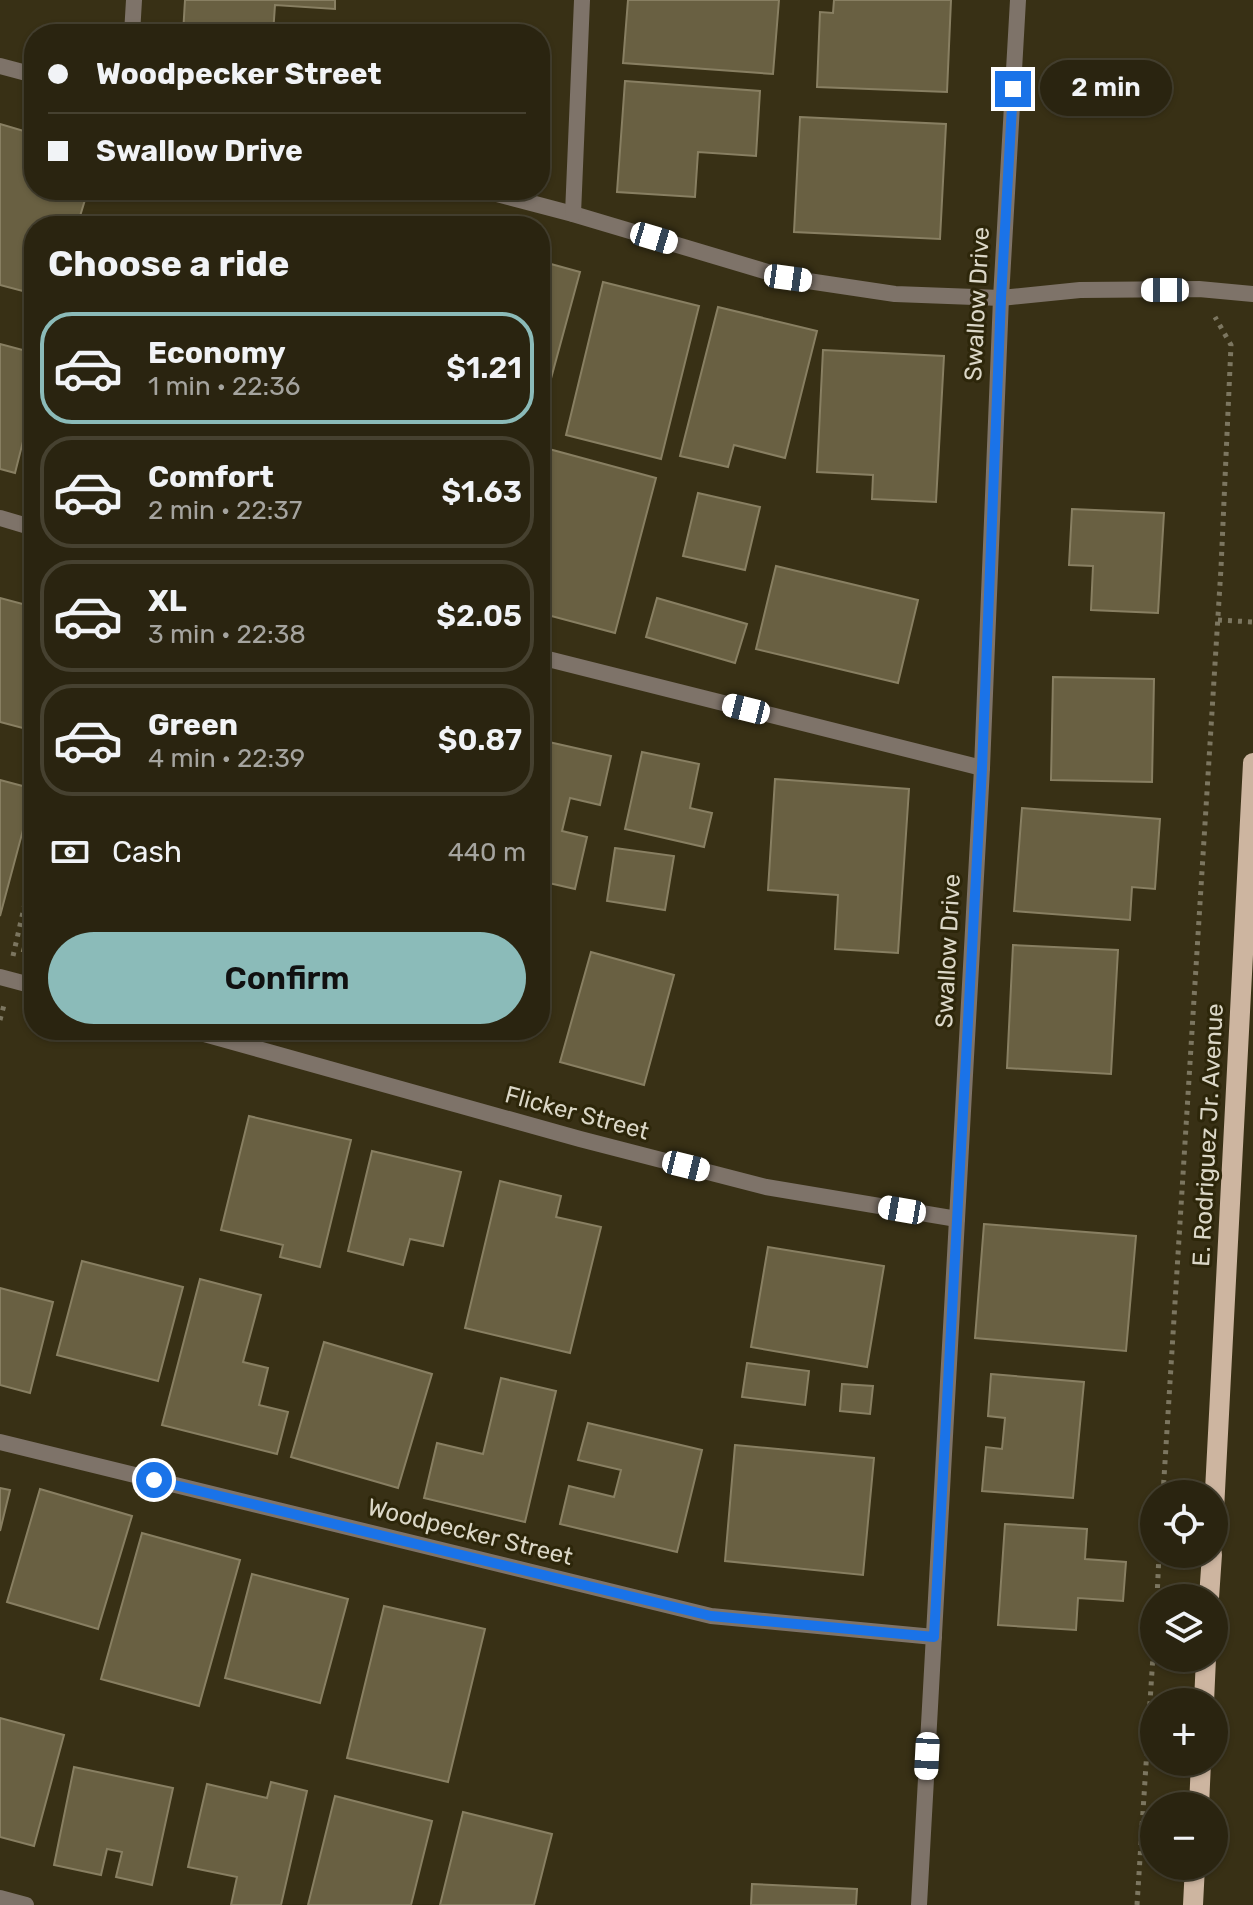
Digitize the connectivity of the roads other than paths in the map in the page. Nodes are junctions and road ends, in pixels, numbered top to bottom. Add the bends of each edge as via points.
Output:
1 (134, 0) edge
2 (582, 0) edge
3 (1018, 0) edge
4 (133, 24) edge
5 (0, 66) edge
6 (24, 72) edge
7 (520, 200) edge
8 (573, 214) junction
9 (1253, 294) edge
10 (1001, 298) junction
11 (0, 518) edge
12 (24, 525) edge
13 (550, 660) edge
14 (1253, 763) edge
15 (982, 768) junction
16 (226, 1040) edge
17 (957, 1219) junction
18 (0, 1442) edge
19 (1216, 1480) edge
20 (934, 1637) junction
21 (1194, 1880) edge
22 (0, 1898) edge
23 (26, 1905) edge
24 (919, 1905) edge
25 (1193, 1905) edge

1 - 4 street
2 - 8 street
3 - 10 street, Swallow Drive
5 - 6 street
7 - 8 street
8 - 10 street via 788,278 895,294
9 - 10 street via 1080,290
10 - 15 street, Swallow Drive
11 - 12 street
13 - 15 street
14 - 19 main road, E. Rodriguez Jr. Avenue
15 - 17 street, Swallow Drive
16 - 17 street, Flicker Street via 766,1187
17 - 20 street, Swallow Drive
18 - 20 street, Woodpecker Street via 711,1616
20 - 24 street, Swallow Drive
21 - 25 main road
22 - 23 street

